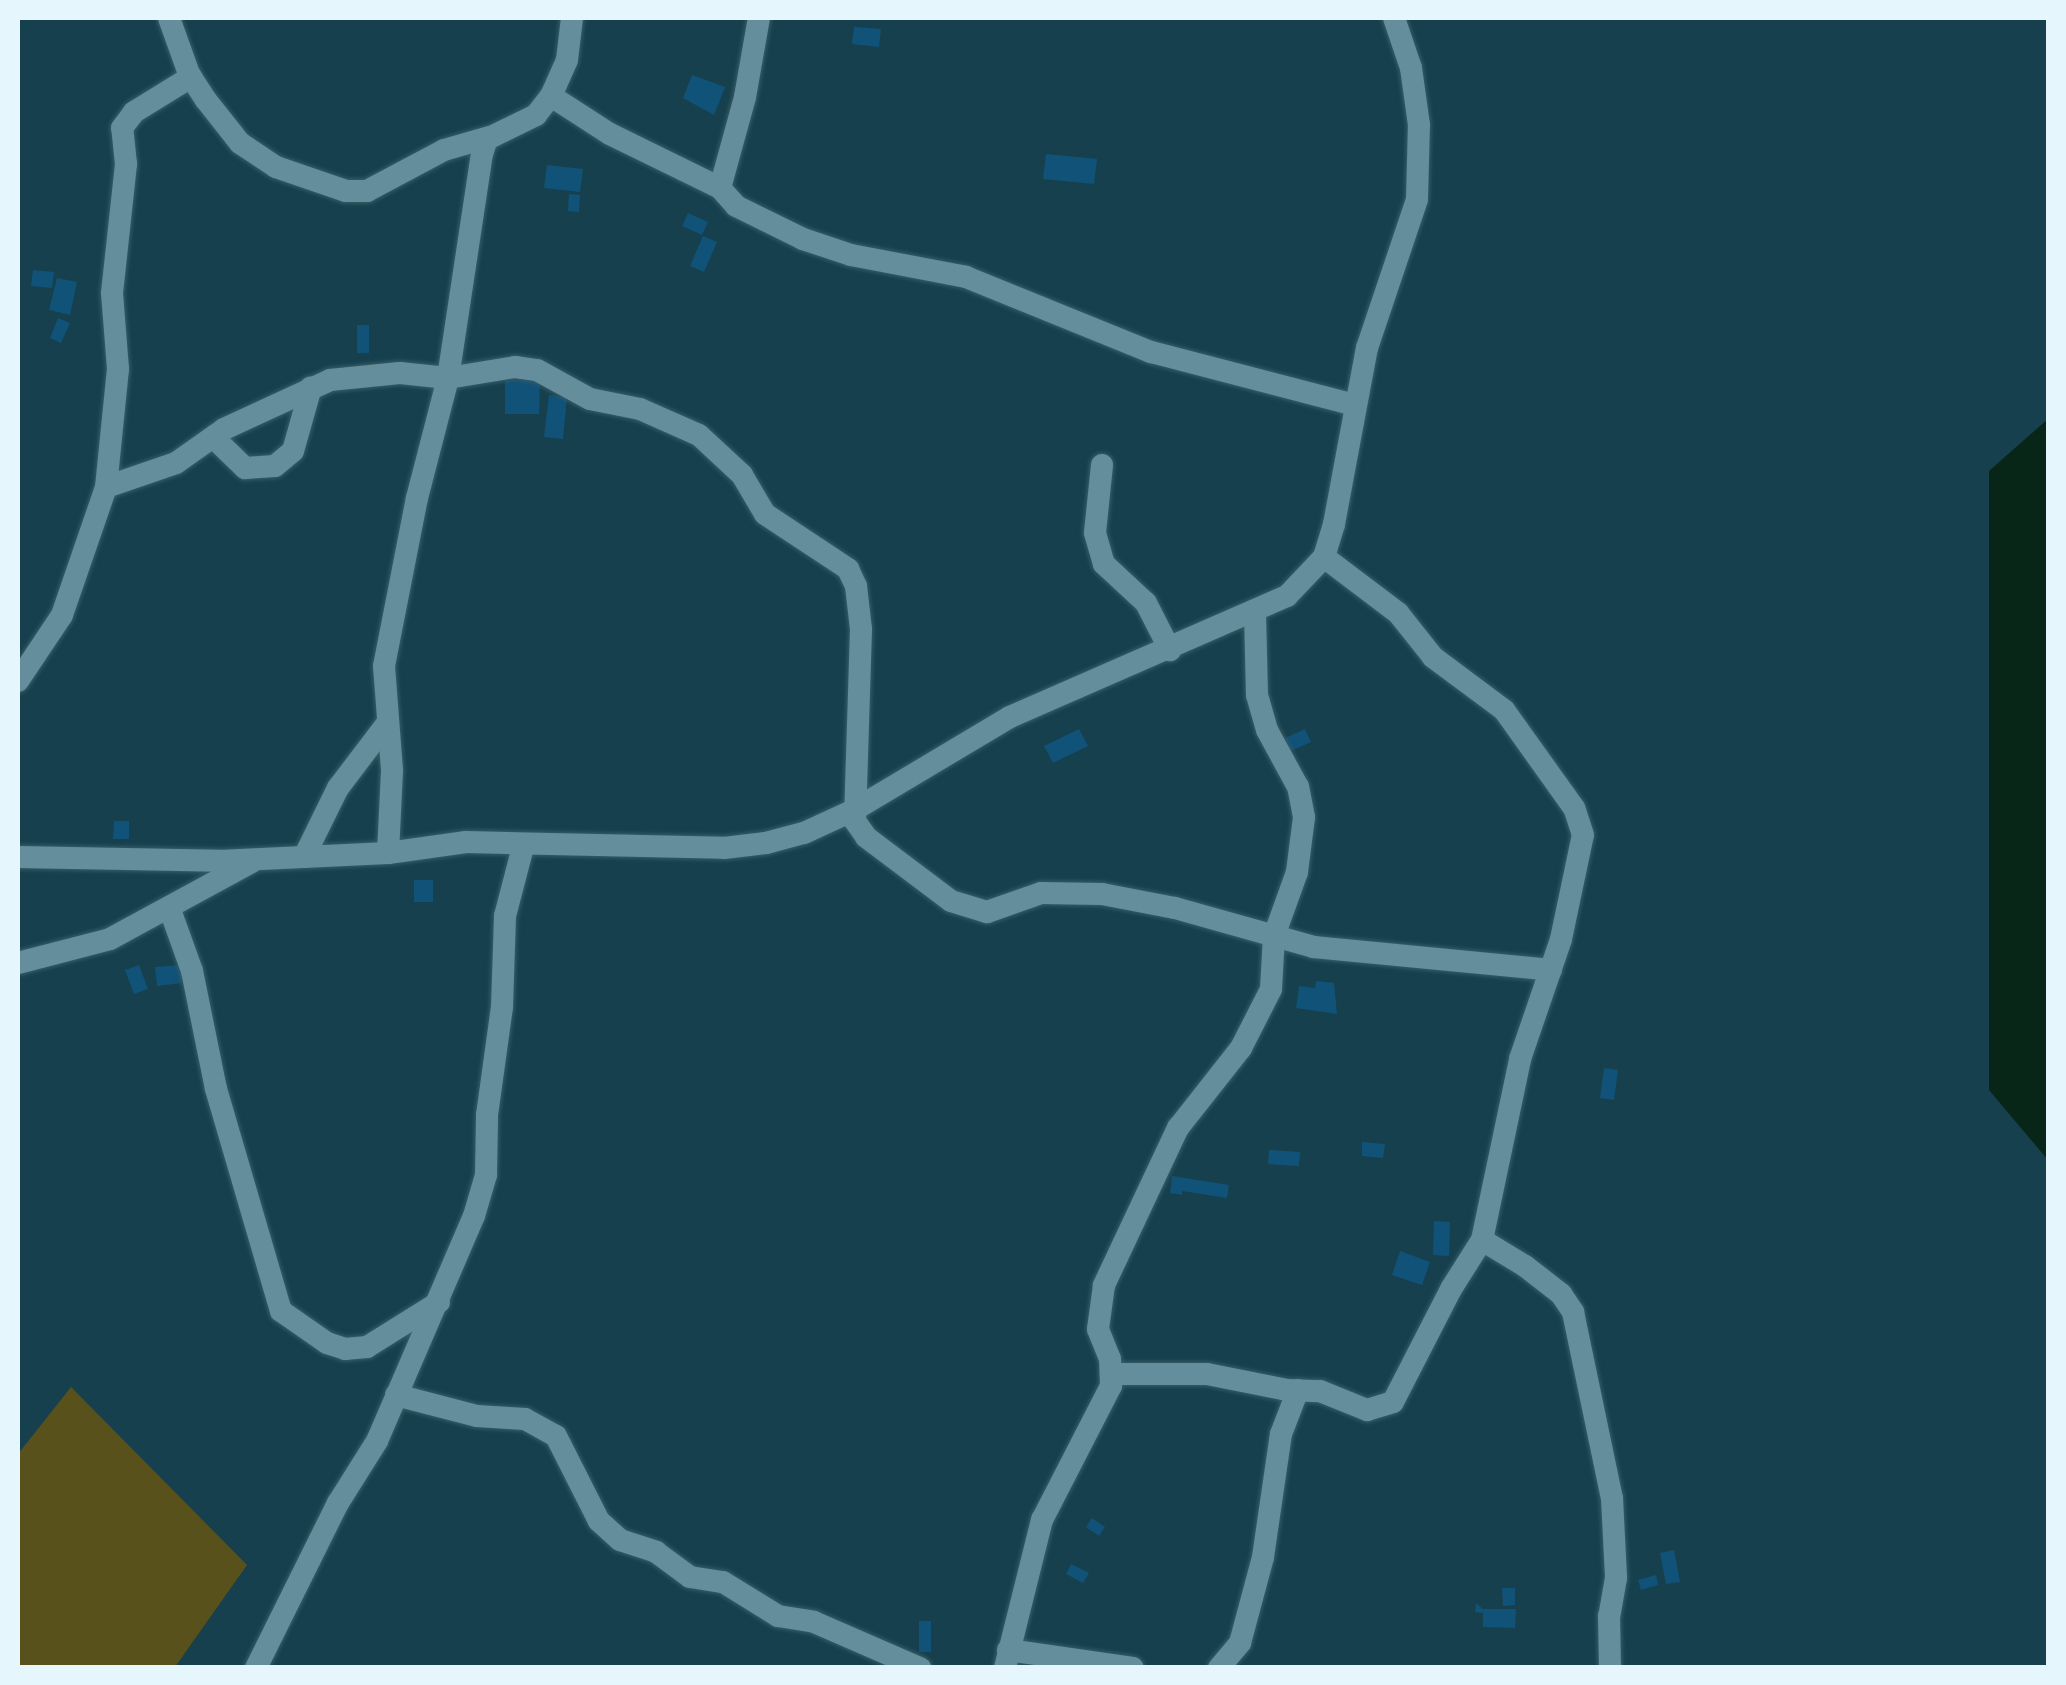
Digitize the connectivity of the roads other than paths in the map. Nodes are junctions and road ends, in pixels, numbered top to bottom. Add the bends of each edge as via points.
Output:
1 (169, 18) edge
2 (572, 18) edge
3 (758, 18) edge
4 (1394, 18) edge
5 (191, 77) junction
6 (551, 96) junction
7 (489, 137) junction
8 (720, 188) junction
9 (448, 378) junction
10 (311, 387) junction
11 (1354, 405) junction
12 (213, 438) junction
13 (1102, 465) dead end
14 (106, 487) junction
15 (1324, 556) junction
16 (1254, 612) junction
17 (1170, 650) junction
18 (18, 681) edge
19 (385, 726) junction
20 (854, 810) junction
21 (524, 846) junction
22 (388, 853) junction
23 (18, 858) edge
24 (304, 858) junction
25 (256, 860) junction
26 (169, 908) junction
27 (1274, 936) junction
28 (18, 962) edge
29 (1550, 970) junction
30 (1482, 1240) junction
31 (439, 1302) junction
32 (1113, 1374) junction
33 (1298, 1390) junction
34 (396, 1395) junction
35 (1006, 1659) edge
36 (256, 1668) edge
37 (920, 1668) edge
38 (1133, 1668) edge
39 (1219, 1668) edge
40 (1610, 1668) edge

1 - 5 street
2 - 6 street via 567,60
3 - 8 street
4 - 11 street via 1420,126 1417,199
5 - 7 street via 255,156 346,191 372,190 444,150
5 - 14 street via 134,112 122,128 126,164 112,293 118,370
6 - 7 street via 536,115
6 - 8 street via 610,134
7 - 9 street
8 - 11 street via 736,206 830,250 966,277 1152,352
9 - 10 street via 400,373
9 - 19 street via 384,666
9 - 20 street via 528,368 590,399 633,407 684,428 720,452 764,514 848,569 861,629
10 - 12 street
10 - 12 street via 293,451 275,466 245,468
11 - 15 street
12 - 14 street via 176,463
13 - 17 street via 1095,533 1104,564 1146,602
14 - 18 street via 62,614
15 - 16 street via 1287,596
15 - 29 street via 1398,613 1433,657 1504,710 1574,808 1581,850
16 - 17 street
16 - 27 street via 1258,695 1304,817 1298,872
17 - 20 street via 1010,717
19 - 22 street via 392,770
19 - 24 street via 338,788
20 - 21 street via 804,833 724,848
20 - 27 street via 862,833 918,880 965,908 994,911 1027,896 1078,892 1175,908
21 - 22 street via 466,842
21 - 31 street via 504,916 486,1175
22 - 24 street
23 - 25 street
24 - 25 street
25 - 26 street
26 - 28 street via 110,938
26 - 31 street via 192,971 220,1104 281,1311 346,1350 366,1347
27 - 29 street via 1324,948
27 - 32 street via 1264,1010 1178,1128 1104,1285 1098,1329
29 - 30 street via 1520,1059
30 - 33 street via 1390,1405 1367,1410 1320,1391
30 - 40 street via 1526,1266 1573,1312 1612,1498
31 - 34 street
32 - 33 street via 1189,1372
32 - 35 street via 1097,1420 1042,1520
33 - 39 street via 1282,1434 1240,1643
34 - 36 street
34 - 37 street via 476,1416 525,1419 556,1436 599,1522 620,1540 656,1552 690,1577 723,1582 778,1616 814,1622
35 - 38 street

